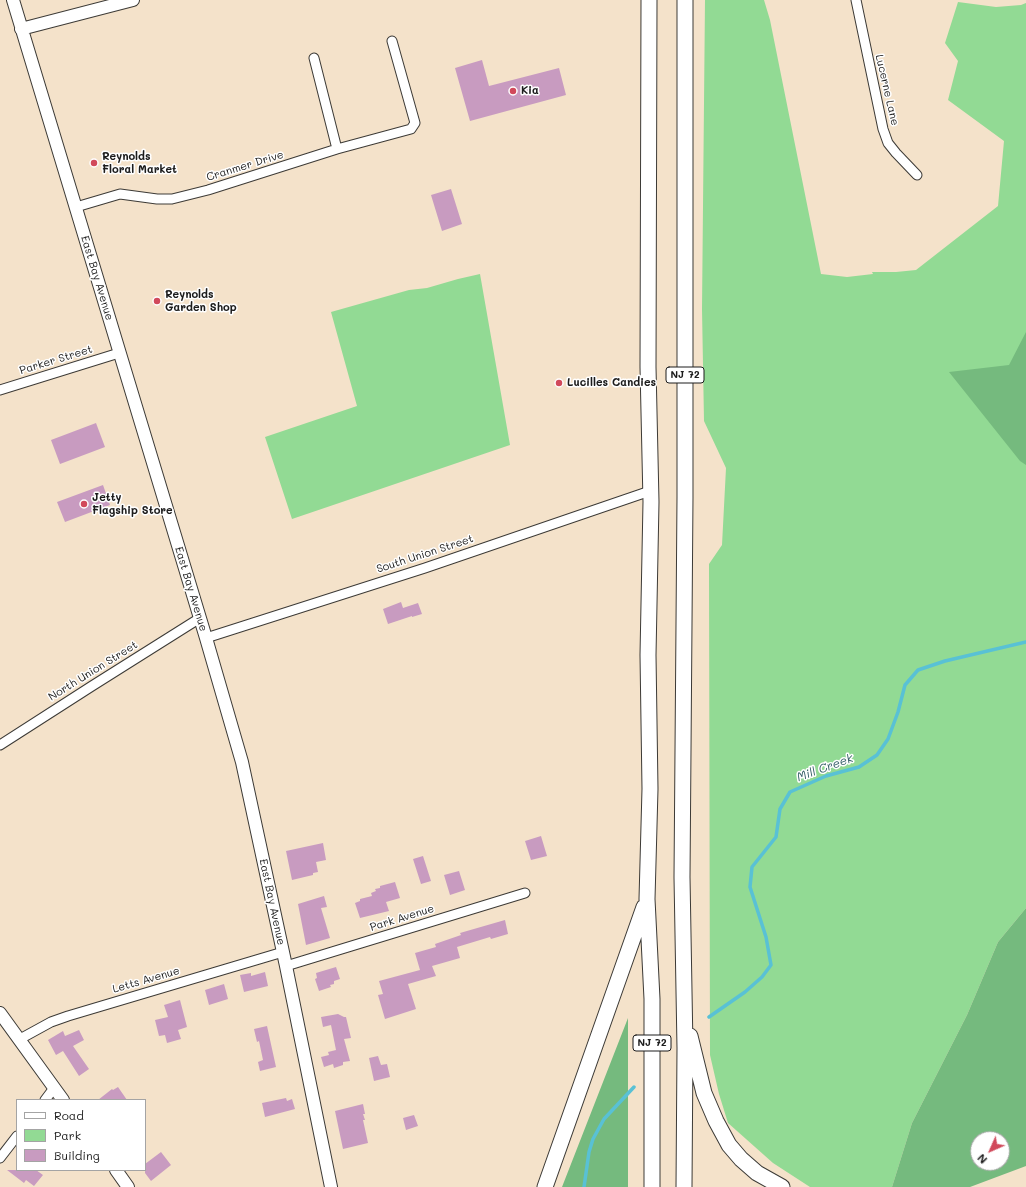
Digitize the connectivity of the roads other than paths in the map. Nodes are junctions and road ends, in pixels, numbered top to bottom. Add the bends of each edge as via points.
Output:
1 (13, 0) edge
2 (133, 0) edge
3 (649, 0) edge
4 (685, 0) edge
5 (696, 0) edge
6 (856, 0) edge
7 (21, 29) junction
8 (686, 31) junction
9 (392, 41) dead end
10 (314, 58) dead end
11 (337, 149) junction
12 (917, 174) dead end
13 (76, 207) junction
14 (119, 353) junction
15 (0, 390) edge
16 (650, 491) junction
17 (200, 618) junction
18 (206, 638) junction
19 (0, 745) edge
20 (525, 893) dead end
21 (647, 899) junction
22 (283, 952) junction
23 (286, 966) junction
24 (684, 1008) junction
25 (0, 1013) edge
26 (20, 1039) junction
27 (54, 1088) junction
28 (46, 1099) edge
29 (63, 1099) edge
30 (16, 1137) edge
31 (0, 1158) edge
32 (117, 1171) edge
33 (128, 1187) edge
34 (331, 1187) edge
35 (545, 1187) edge
36 (652, 1187) edge
37 (684, 1187) edge
38 (782, 1187) edge

1 - 7 street, East Bay Avenue
2 - 7 street
3 - 16 highway, NJ 72
4 - 8 highway, NJ 72
5 - 8 highway
6 - 12 street, Lucerne Lane via 883,129 888,143
7 - 13 street, East Bay Avenue
8 - 24 highway, NJ 72 via 682,869
9 - 11 street, Cranmer Drive via 415,123 411,129
10 - 11 street
11 - 13 street, Cranmer Drive via 172,199 120,194
13 - 14 street, East Bay Avenue
14 - 15 street, Parker Street
14 - 17 street, East Bay Avenue
16 - 18 street, South Union Street via 425,568
16 - 21 highway, NJ 72 via 650,789
17 - 18 street, East Bay Avenue
17 - 19 street, North Union Street
18 - 22 street, East Bay Avenue via 243,766
20 - 23 street, Park Avenue
21 - 35 highway
21 - 36 highway, NJ 72 via 652,999
22 - 23 street, East Bay Avenue
22 - 26 street, Letts Avenue via 68,1016
23 - 34 street, East Bay Avenue
24 - 37 highway, NJ 72
24 - 38 highway via 704,1093 719,1127 741,1159 757,1173
25 - 26 street
26 - 27 street
27 - 28 street
27 - 29 street
30 - 31 street
32 - 33 street

